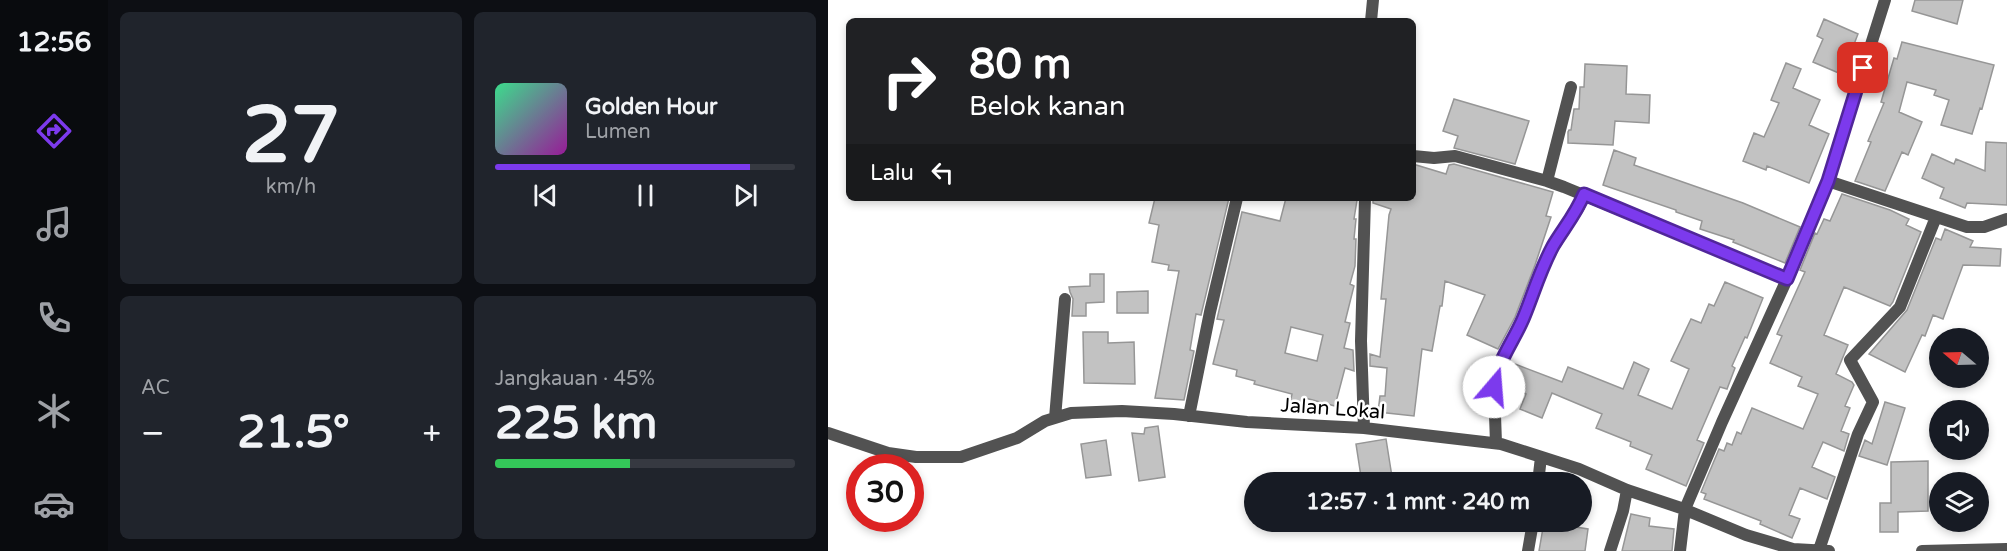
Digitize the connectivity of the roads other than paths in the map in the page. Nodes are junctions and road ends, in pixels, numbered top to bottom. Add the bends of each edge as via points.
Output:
1 (1373, 0) edge
2 (1885, 0) edge
3 (1371, 18) edge
4 (1571, 87) dead end
5 (1416, 156) edge
6 (1547, 181) junction
7 (1828, 181) junction
8 (1584, 194) junction
9 (1236, 201) edge
10 (1365, 201) edge
11 (1936, 217) junction
12 (2007, 219) edge
13 (1787, 279) junction
14 (1065, 299) dead end
15 (1189, 416) junction
16 (1055, 418) junction
17 (1364, 428) junction
18 (828, 433) edge
19 (1496, 443) junction
20 (1541, 457) junction
21 (1539, 472) edge
22 (1627, 490) junction
23 (1685, 509) junction
24 (1531, 532) edge
25 (2007, 549) edge
26 (1819, 550) edge
27 (1528, 551) edge
28 (1610, 551) edge
29 (1680, 551) edge
30 (1829, 551) edge
31 (1922, 551) edge

1 - 3 street
2 - 7 street
4 - 6 street
5 - 6 street via 1455,156
6 - 8 street
7 - 11 street
7 - 13 street
8 - 13 street
8 - 19 street via 1539,276 1523,320 1497,369
9 - 15 street
10 - 17 street via 1361,341
11 - 12 street via 1967,227 1984,227
11 - 26 street via 1900,308 1850,360 1873,402 1858,434
13 - 23 street
14 - 16 street
15 - 16 street, Jalan Lokal via 1122,411 1071,413
15 - 17 street, Jalan Lokal
16 - 18 street, Jalan Lokal via 1017,438 961,457 888,453
17 - 19 street, Jalan Lokal
19 - 20 street, Jalan Lokal
20 - 21 street
20 - 22 street, Jalan Lokal
22 - 23 street, Jalan Lokal
22 - 28 street
23 - 26 street, Jalan Lokal via 1746,535 1792,549
23 - 29 street
24 - 27 street
25 - 31 street
26 - 30 street, Jalan Lokal

